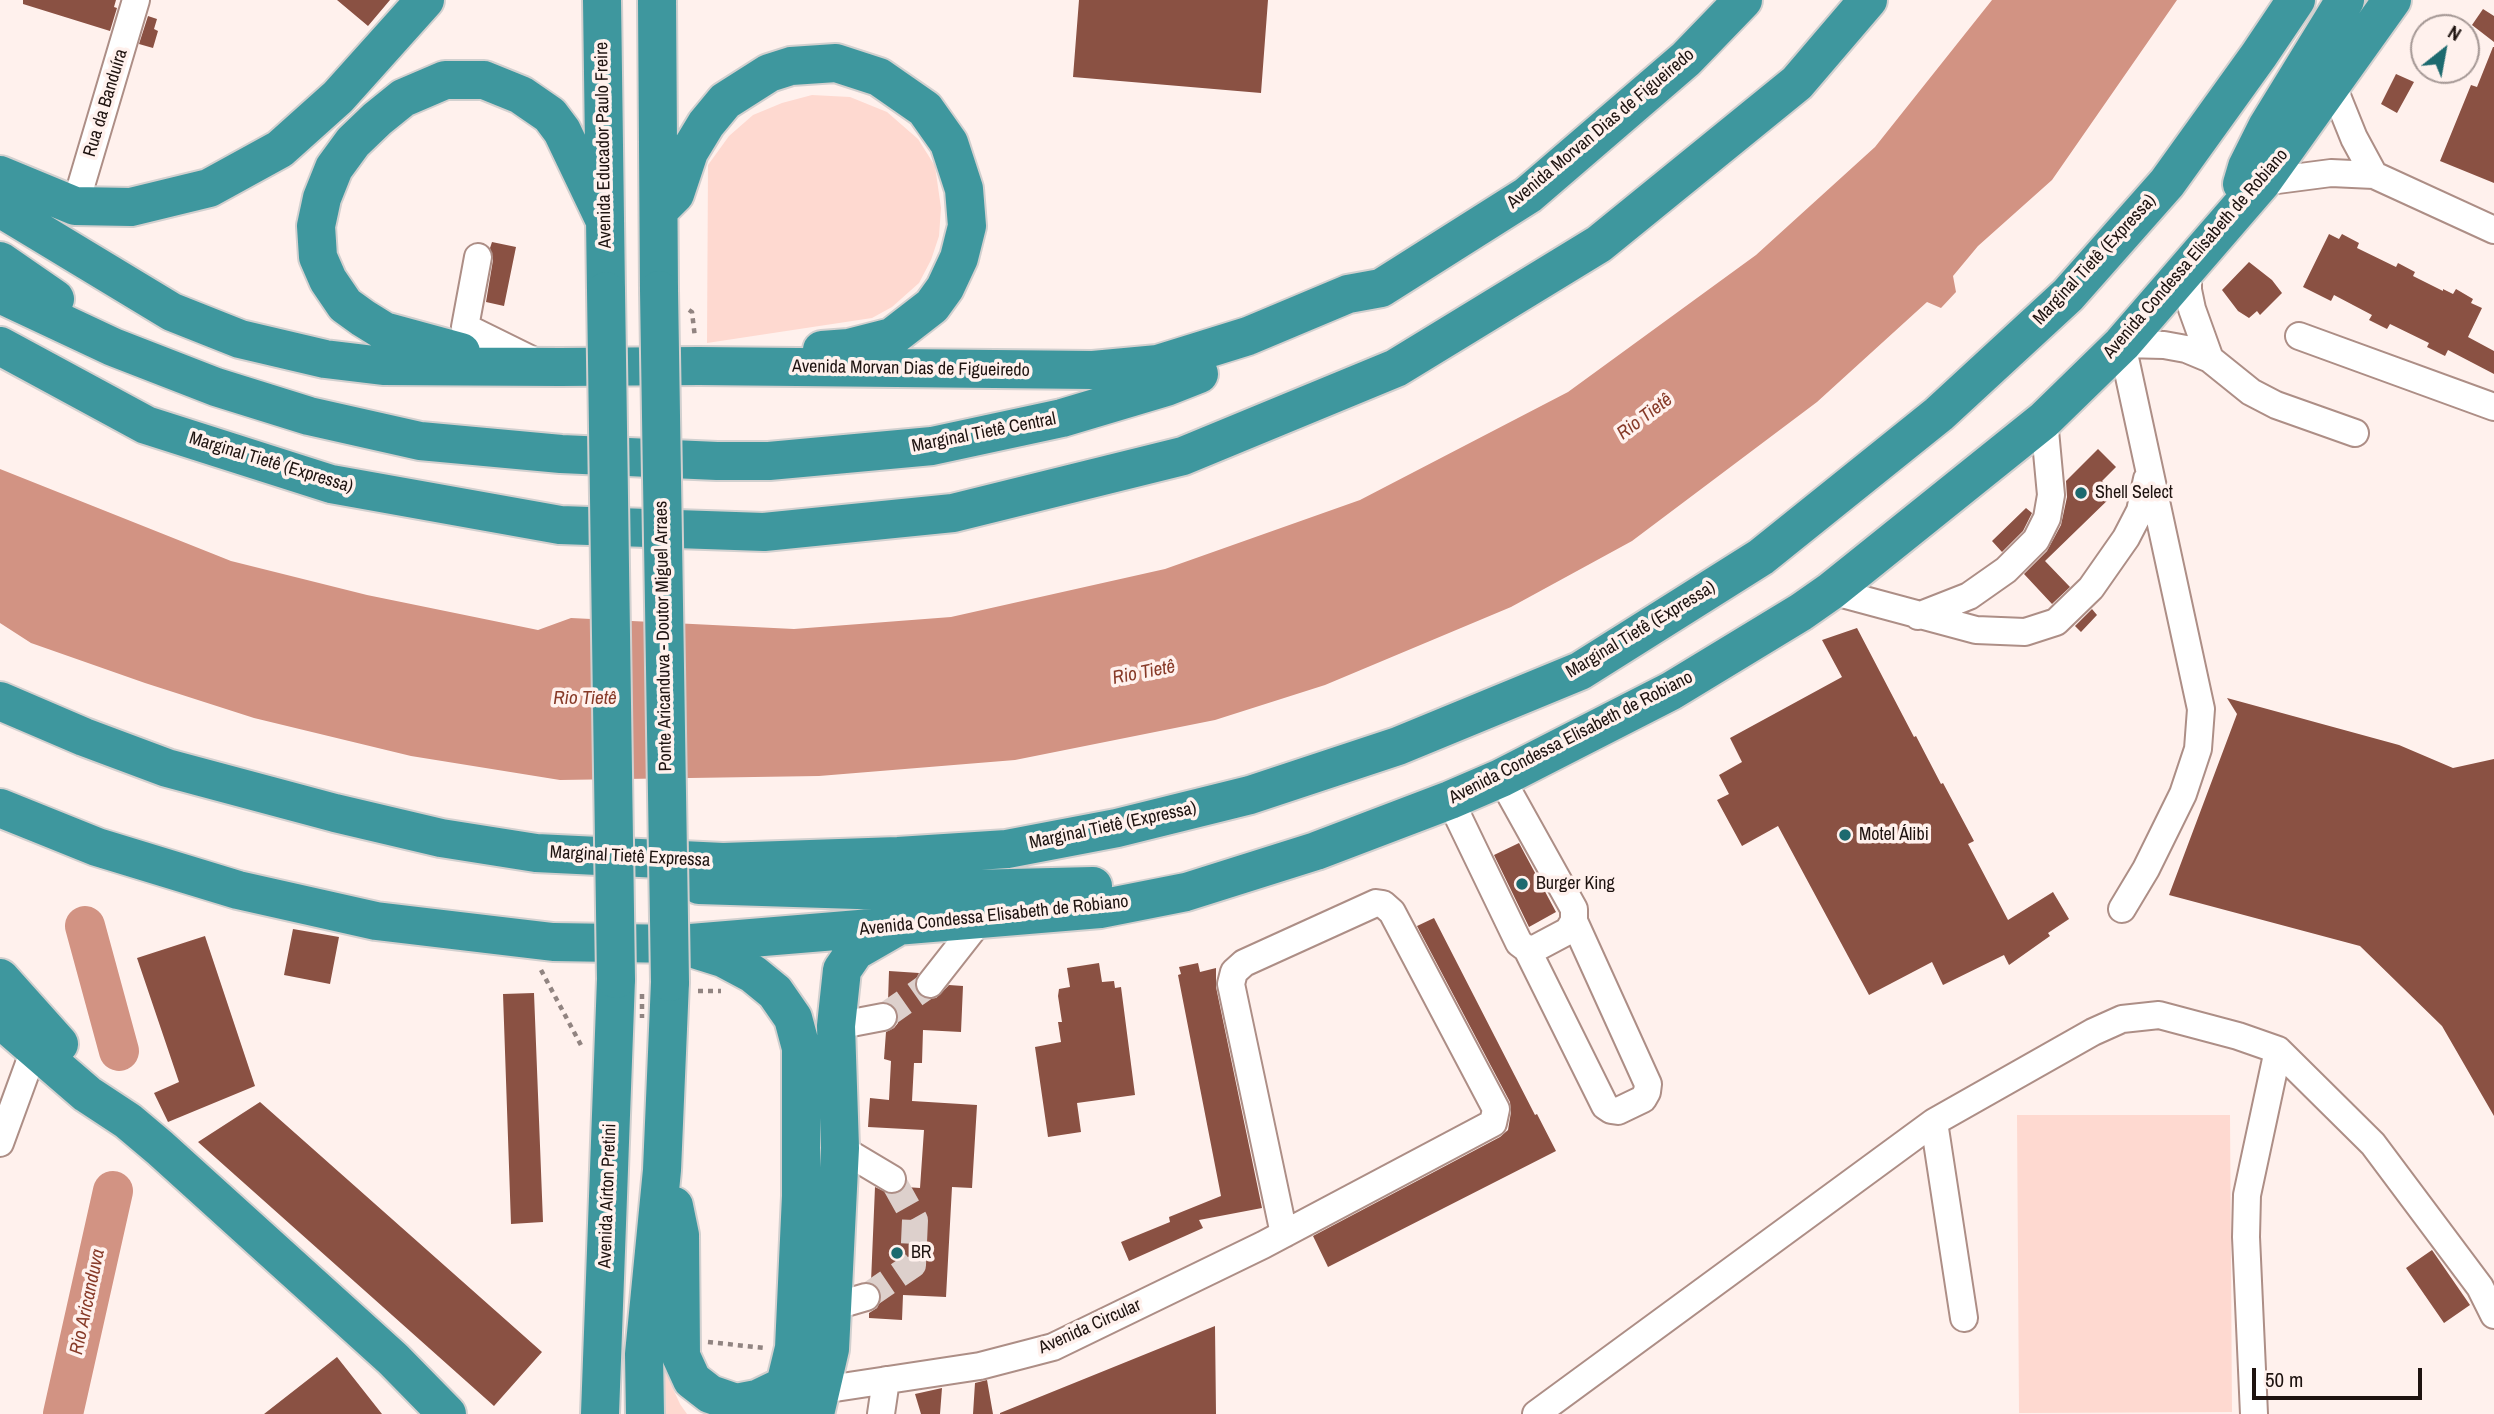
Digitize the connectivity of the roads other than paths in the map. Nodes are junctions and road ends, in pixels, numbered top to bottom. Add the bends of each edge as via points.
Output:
1 (136, 0) edge
2 (425, 0) edge
3 (602, 0) edge
4 (657, 0) edge
5 (1743, 0) edge
6 (1868, 0) edge
7 (2296, 0) edge
8 (2345, 0) edge
9 (2392, 0) edge
10 (2333, 86) junction
11 (0, 175) edge
12 (2374, 175) junction
13 (2262, 182) junction
14 (75, 206) junction
15 (0, 208) edge
16 (659, 210) junction
17 (2232, 216) junction
18 (605, 221) junction
19 (2494, 230) edge
20 (478, 257) dead end
21 (0, 261) edge
22 (2188, 267) junction
23 (1381, 288) junction
24 (0, 294) edge
25 (465, 327) junction
26 (2299, 336) dead end
27 (409, 339) junction
28 (2122, 344) junction
29 (0, 346) edge
30 (2210, 359) junction
31 (537, 367) junction
32 (726, 367) junction
33 (216, 387) junction
34 (2494, 407) edge
35 (2044, 420) junction
36 (2355, 433) dead end
37 (2149, 472) junction
38 (1831, 591) junction
39 (1918, 616) junction
40 (0, 701) edge
41 (1501, 778) junction
42 (0, 785) edge
43 (1450, 800) junction
44 (0, 808) edge
45 (97, 847) junction
46 (628, 859) junction
47 (723, 862) joint
48 (1186, 892) junction
49 (2122, 909) dead end
50 (981, 919) junction
51 (1574, 921) junction
52 (900, 926) junction
53 (679, 944) junction
54 (1527, 949) junction
55 (0, 978) edge
56 (616, 979) joint
57 (930, 984) tunnel mouth
58 (883, 1017) tunnel mouth
59 (0, 1019) edge
60 (836, 1026) junction
61 (34, 1050) junction
62 (2278, 1050) junction
63 (120, 1112) junction
64 (1934, 1122) junction
65 (0, 1143) edge
66 (840, 1149) junction
67 (662, 1170) junction
68 (892, 1179) tunnel mouth
69 (1273, 1239) junction
70 (2494, 1315) edge
71 (1965, 1318) dead end
72 (886, 1380) junction
73 (800, 1401) edge
74 (447, 1414) edge
75 (600, 1414) edge
76 (645, 1414) edge
77 (881, 1414) edge
78 (1535, 1414) edge
79 (2254, 1414) edge

1 - 14 street, Rua da Banduíra
2 - 14 highway via 338,97 280,149 209,188 131,207
3 - 18 highway, Avenida Educador Paulo Freire
4 - 16 highway
5 - 23 highway, Avenida Morvan Dias de Figueiredo via 1686,59 1528,195
6 - 29 highway, Marginal Tietê (Expressa) via 1797,83 1599,244 1396,368 1184,456 953,513 764,532 560,525 331,484 291,472 146,425
7 - 47 highway, Marginal Tietê (Expressa) via 2167,183 2058,305 1939,414 1761,557 1580,671 1398,746 1250,795 1117,828 1007,849
8 - 17 highway via 2267,127 2247,167
9 - 10 highway, Avenida Condessa Elisabeth de Robiano
10 - 12 street
10 - 13 highway, Avenida Condessa Elisabeth de Robiano
11 - 14 highway
12 - 13 street via 2331,173
12 - 19 street
13 - 17 highway, Avenida Condessa Elisabeth de Robiano
15 - 31 highway, Avenida Morvan Dias de Figueiredo via 172,312 240,339 324,359 383,366
16 - 32 highway via 675,194 689,152 725,101 791,66 836,63 879,77 925,109 949,144 964,188 967,226 959,258 932,306 892,337 849,348 743,355
16 - 67 highway, Ponte Aricanduva - Doutor Miguel Arraes, bridge via 670,982
17 - 22 highway, Avenida Condessa Elisabeth de Robiano
18 - 27 highway via 562,131 550,115 522,95 484,80 445,80 402,98 353,142 334,168 316,226 318,257 345,305 384,331
18 - 56 highway, Avenida Educador Paulo Freire, bridge
20 - 25 street
21 - 33 highway via 93,325
22 - 28 highway, Avenida Condessa Elisabeth de Robiano
22 - 30 street via 2192,309
23 - 32 highway, Avenida Morvan Dias de Figueiredo via 1348,294 1248,336 1158,364 1093,370
23 - 33 highway, Marginal Tietê Central via 1282,342 1166,387 1062,418 932,446 769,461 561,454 420,441 309,416
24 - 33 highway via 113,348
25 - 27 street
25 - 31 street
26 - 34 street
27 - 31 highway
28 - 30 street via 2164,345
28 - 35 highway, Avenida Condessa Elisabeth de Robiano
28 - 37 street
30 - 36 street via 2251,392
31 - 32 highway, Avenida Morvan Dias de Figueiredo
35 - 38 highway, Avenida Condessa Elisabeth de Robiano
35 - 39 street via 2051,495 2036,540 2006,570 1969,596
37 - 39 street via 2140,512 2126,538 2091,588 2056,622 2025,632 1976,630
37 - 49 street via 2201,709 2197,749 2183,794
38 - 39 street
38 - 41 highway, Avenida Condessa Elisabeth de Robiano via 1671,691
40 - 46 highway, Marginal Tietê Expressa via 167,768 335,813 441,838 536,853
41 - 43 highway, Avenida Condessa Elisabeth de Robiano
41 - 51 street via 1574,909
42 - 45 highway
43 - 48 highway, Avenida Condessa Elisabeth de Robiano via 1316,851
43 - 54 street via 1519,943
44 - 45 highway, Avenida Condessa Elisabeth de Robiano
45 - 53 highway, Avenida Condessa Elisabeth de Robiano via 239,890 376,921 524,940
46 - 47 highway, Marginal Tietê Expressa
46 - 48 highway via 672,880 707,887 889,891 1129,886
48 - 50 highway, Avenida Condessa Elisabeth de Robiano via 1100,909
50 - 52 highway, Avenida Condessa Elisabeth de Robiano
50 - 57 street
51 - 54 street via 1567,930
51 - 54 street via 1648,1084 1643,1099 1618,1111 1605,1106
52 - 53 highway, Avenida Condessa Elisabeth de Robiano
52 - 60 highway via 855,951 842,970
53 - 73 highway via 723,958 775,992 793,1018 801,1048 794,1348
55 - 63 highway
56 - 75 highway, Avenida Aírton Pretini
58 - 60 street
59 - 61 highway
60 - 66 highway
61 - 63 highway via 87,1094
61 - 65 street
62 - 64 street via 2159,1015 2123,1019
62 - 70 street via 2373,1144 2480,1287
62 - 79 street via 2247,1195
63 - 74 highway via 393,1359
64 - 71 street
64 - 78 street
66 - 68 street
66 - 73 highway via 849,1302 830,1349
67 - 73 highway via 681,1235 681,1356 692,1380 710,1394 736,1403
67 - 76 highway via 644,1354
69 - 69 street, Avenida Circular via 1493,1123 1497,1115 1392,912 1382,904 1234,972 1231,984
69 - 72 street, Avenida Circular via 1053,1347 980,1366
72 - 73 street, Avenida Circular
72 - 77 street

